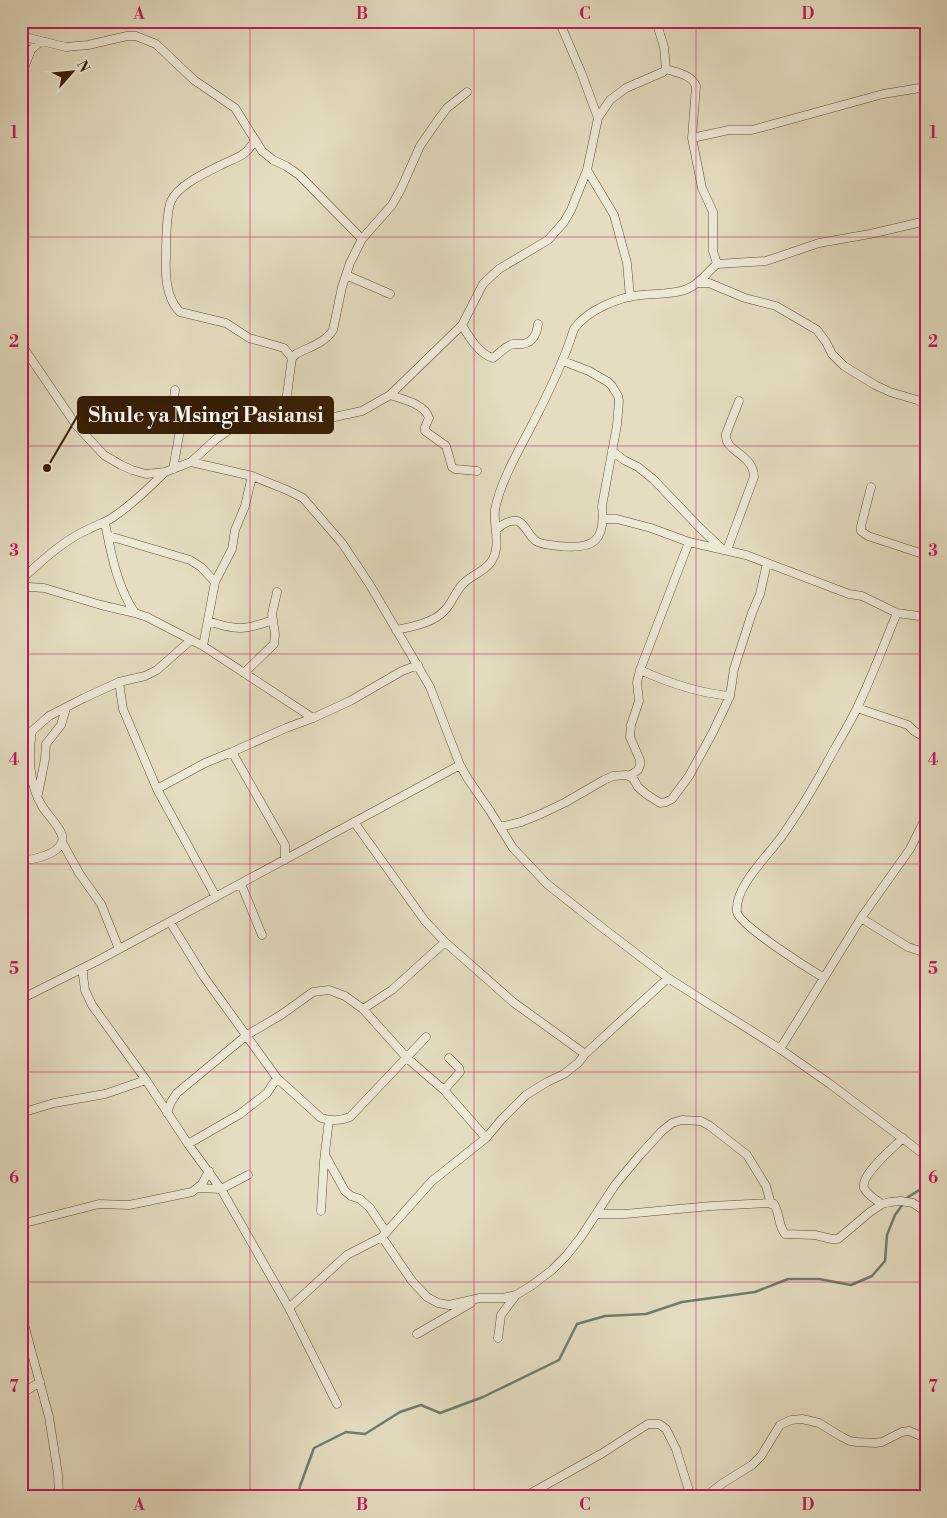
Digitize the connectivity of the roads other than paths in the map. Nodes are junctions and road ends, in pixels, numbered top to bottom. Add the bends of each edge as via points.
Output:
1 (559, 21) edge
2 (656, 21) edge
3 (21, 36) edge
4 (41, 41) junction
5 (666, 69) junction
6 (21, 76) edge
7 (926, 86) edge
8 (468, 92) dead end
9 (598, 118) junction
10 (692, 138) junction
11 (255, 140) junction
12 (587, 170) junction
13 (926, 221) edge
14 (362, 239) junction
15 (717, 264) junction
16 (346, 275) junction
17 (699, 283) junction
18 (390, 294) dead end
19 (630, 297) junction
20 (538, 324) dead end
21 (462, 325) junction
22 (21, 344) edge
23 (292, 358) junction
24 (563, 361) junction
25 (175, 390) dead end
26 (390, 395) junction
27 (739, 400) dead end
28 (926, 404) edge
29 (285, 409) junction
30 (612, 451) junction
31 (190, 462) junction
32 (169, 470) junction
33 (477, 471) dead end
34 (252, 476) junction
35 (871, 487) dead end
36 (604, 519) junction
37 (105, 523) junction
38 (496, 530) junction
39 (109, 536) junction
40 (689, 542) junction
41 (724, 549) junction
42 (926, 555) edge
43 (767, 563) junction
44 (22, 576) edge
45 (216, 582) junction
46 (25, 588) edge
47 (277, 592) dead end
48 (136, 613) junction
49 (897, 613) junction
50 (926, 616) edge
51 (273, 620) junction
52 (208, 621) junction
53 (396, 630) junction
54 (191, 640) junction
55 (203, 646) junction
56 (418, 665) junction
57 (640, 670) junction
58 (244, 673) junction
59 (119, 682) junction
60 (730, 696) junction
61 (66, 708) junction
62 (857, 708) junction
63 (314, 718) junction
64 (32, 731) junction
65 (21, 736) edge
66 (926, 738) edge
67 (232, 752) junction
68 (460, 765) junction
69 (629, 776) junction
70 (157, 789) junction
71 (37, 796) junction
72 (926, 817) edge
73 (354, 822) junction
74 (500, 827) junction
75 (918, 833) junction
76 (926, 837) edge
77 (62, 842) junction
78 (21, 860) edge
79 (285, 860) junction
80 (241, 884) junction
81 (216, 897) junction
82 (861, 918) junction
83 (170, 922) junction
84 (262, 935) dead end
85 (445, 942) junction
86 (119, 949) junction
87 (926, 953) edge
88 (84, 968) junction
89 (668, 978) junction
90 (824, 978) junction
91 (21, 999) edge
92 (364, 1009) junction
93 (247, 1035) junction
94 (426, 1037) dead end
95 (780, 1049) junction
96 (585, 1054) junction
97 (407, 1058) junction
98 (449, 1058) dead end
99 (276, 1078) junction
100 (146, 1080) junction
101 (444, 1090) junction
102 (21, 1113) edge
103 (168, 1113) junction
104 (329, 1120) junction
105 (486, 1138) junction
106 (903, 1138) junction
107 (188, 1144) junction
108 (325, 1155) junction
109 (926, 1156) edge
110 (209, 1171) junction
111 (248, 1175) dead end
112 (198, 1188) junction
113 (221, 1189) junction
114 (771, 1204) junction
115 (882, 1204) junction
116 (321, 1211) dead end
117 (926, 1212) edge
118 (596, 1214) junction
119 (21, 1224) edge
120 (384, 1235) junction
121 (516, 1295) junction
122 (480, 1298) junction
123 (289, 1308) junction
124 (21, 1313) edge
125 (417, 1334) dead end
126 (498, 1338) dead end
127 (40, 1382) junction
128 (21, 1394) edge
129 (337, 1404) dead end
130 (926, 1438) edge
131 (59, 1497) edge
132 (524, 1497) edge
133 (692, 1497) edge
134 (705, 1497) edge

1 - 9 street
2 - 5 street via 664,47
3 - 4 street
4 - 6 street via 31,50
4 - 11 street via 66,47 136,36 156,44 194,80 235,108
5 - 9 street via 626,88 610,100
5 - 10 street via 694,80
7 - 10 street via 883,94 752,130 729,130
8 - 14 street via 447,108 438,120 420,146 392,205
9 - 12 street
10 - 15 street via 702,188 713,212 713,251
11 - 14 street via 273,160 299,175
11 - 23 street via 248,152 239,158 176,192 170,202 167,284 180,312 226,323 249,338 284,348
12 - 19 street via 614,215 627,264
12 - 21 street via 571,210 558,230 548,240 499,268 483,284
13 - 15 street via 819,243 766,261
14 - 16 street
15 - 17 street
16 - 18 street
16 - 23 street via 333,330 324,340
17 - 19 street via 680,292
17 - 28 street via 710,283 745,298 776,306 817,330 844,366 890,392
19 - 24 street via 598,308 579,322
20 - 21 street via 532,340 513,344 493,358 485,356
21 - 26 street
22 - 32 street via 76,425 104,455 146,474
23 - 29 street
24 - 30 street via 589,371 616,391 619,401
24 - 38 street via 506,476 495,510
25 - 32 street via 173,406 180,430
26 - 29 street via 362,411 325,419
26 - 33 street via 427,412 429,418 425,431 446,446 452,467
27 - 41 street via 725,440 745,457 752,466 754,477
29 - 31 street via 235,426
30 - 36 street via 602,506
30 - 41 street via 653,479
31 - 32 street
31 - 34 street
32 - 37 street
34 - 45 street via 232,549
34 - 53 street via 303,498 342,543
35 - 42 street via 862,531 868,536
36 - 38 street via 597,539 575,548 536,541 518,521 508,521
36 - 40 street via 651,528
37 - 39 street
37 - 44 street via 67,542
38 - 53 street via 491,563 464,582 445,610 433,619
39 - 45 street via 190,560
39 - 48 street via 120,583
40 - 41 street
40 - 57 street
41 - 43 street
43 - 49 street via 862,596
43 - 60 street via 734,670
44 - 46 street
45 - 52 street
46 - 48 street via 44,588
47 - 51 street
48 - 54 street
49 - 50 street
49 - 62 street
51 - 52 street via 243,629
51 - 58 street via 274,644
52 - 55 street
53 - 56 street
54 - 55 street
54 - 59 street via 146,676
55 - 58 street
56 - 63 street
56 - 68 street
57 - 60 street via 691,690
57 - 69 street via 637,682 639,701 630,737 640,764 638,770
58 - 63 street
59 - 61 street
59 - 70 street via 123,709
60 - 69 street via 689,776 672,799 660,803
61 - 64 street via 49,716
61 - 71 street via 61,725 46,744 46,759
62 - 66 street via 908,725
62 - 90 street via 814,786 782,836 744,884 738,898 737,914 743,922
63 - 67 street
64 - 65 street
64 - 71 street via 30,751
67 - 70 street
67 - 79 street via 280,835 286,848
68 - 73 street
68 - 74 street
69 - 74 street via 613,776 541,814
70 - 81 street
71 - 77 street via 59,829
72 - 75 street
73 - 79 street
73 - 85 street via 425,922
74 - 89 street via 513,848 547,884
75 - 76 street
75 - 82 street
77 - 78 street via 44,856
77 - 86 street via 102,904
79 - 80 street
80 - 81 street
80 - 84 street
81 - 83 street
82 - 87 street via 908,947
82 - 90 street
83 - 86 street
83 - 93 street
85 - 92 street via 392,990
85 - 96 street via 513,1002
86 - 88 street
88 - 91 street
88 - 100 street via 85,990 92,1005
89 - 95 street
89 - 96 street
90 - 95 street
92 - 93 street via 346,996 330,990 317,990
92 - 97 street
93 - 99 street
93 - 103 street via 177,1093
94 - 97 street
95 - 106 street
96 - 105 street via 564,1074 526,1096
97 - 101 street
97 - 104 street via 350,1117
98 - 101 street via 460,1072
99 - 104 street via 322,1118
99 - 107 street via 267,1093 240,1114
100 - 102 street via 105,1094
100 - 103 street
101 - 105 street
103 - 107 street
104 - 108 street
105 - 120 street via 432,1180
106 - 109 street
106 - 115 street via 864,1181 864,1188 870,1196
107 - 110 street
108 - 116 street
108 - 120 street via 346,1191 370,1208
110 - 112 street
110 - 113 street
111 - 113 street
112 - 113 street
112 - 119 street via 129,1205 99,1204
113 - 123 street
114 - 115 street via 776,1207 785,1234 815,1235 834,1240
114 - 118 street
114 - 118 street via 764,1181 747,1155 701,1121 682,1120 672,1123 657,1137 615,1185
115 - 117 street via 913,1203
118 - 121 street via 566,1256
120 - 122 street via 412,1281 427,1297 449,1305
120 - 123 street via 347,1255
121 - 122 street
121 - 126 street via 501,1316
122 - 125 street
123 - 129 street
124 - 127 street
127 - 128 street
127 - 131 street via 54,1446
130 - 134 street via 909,1431 882,1442 857,1442 820,1423 791,1420 780,1425 752,1465
132 - 133 street via 648,1424 659,1424 666,1429

